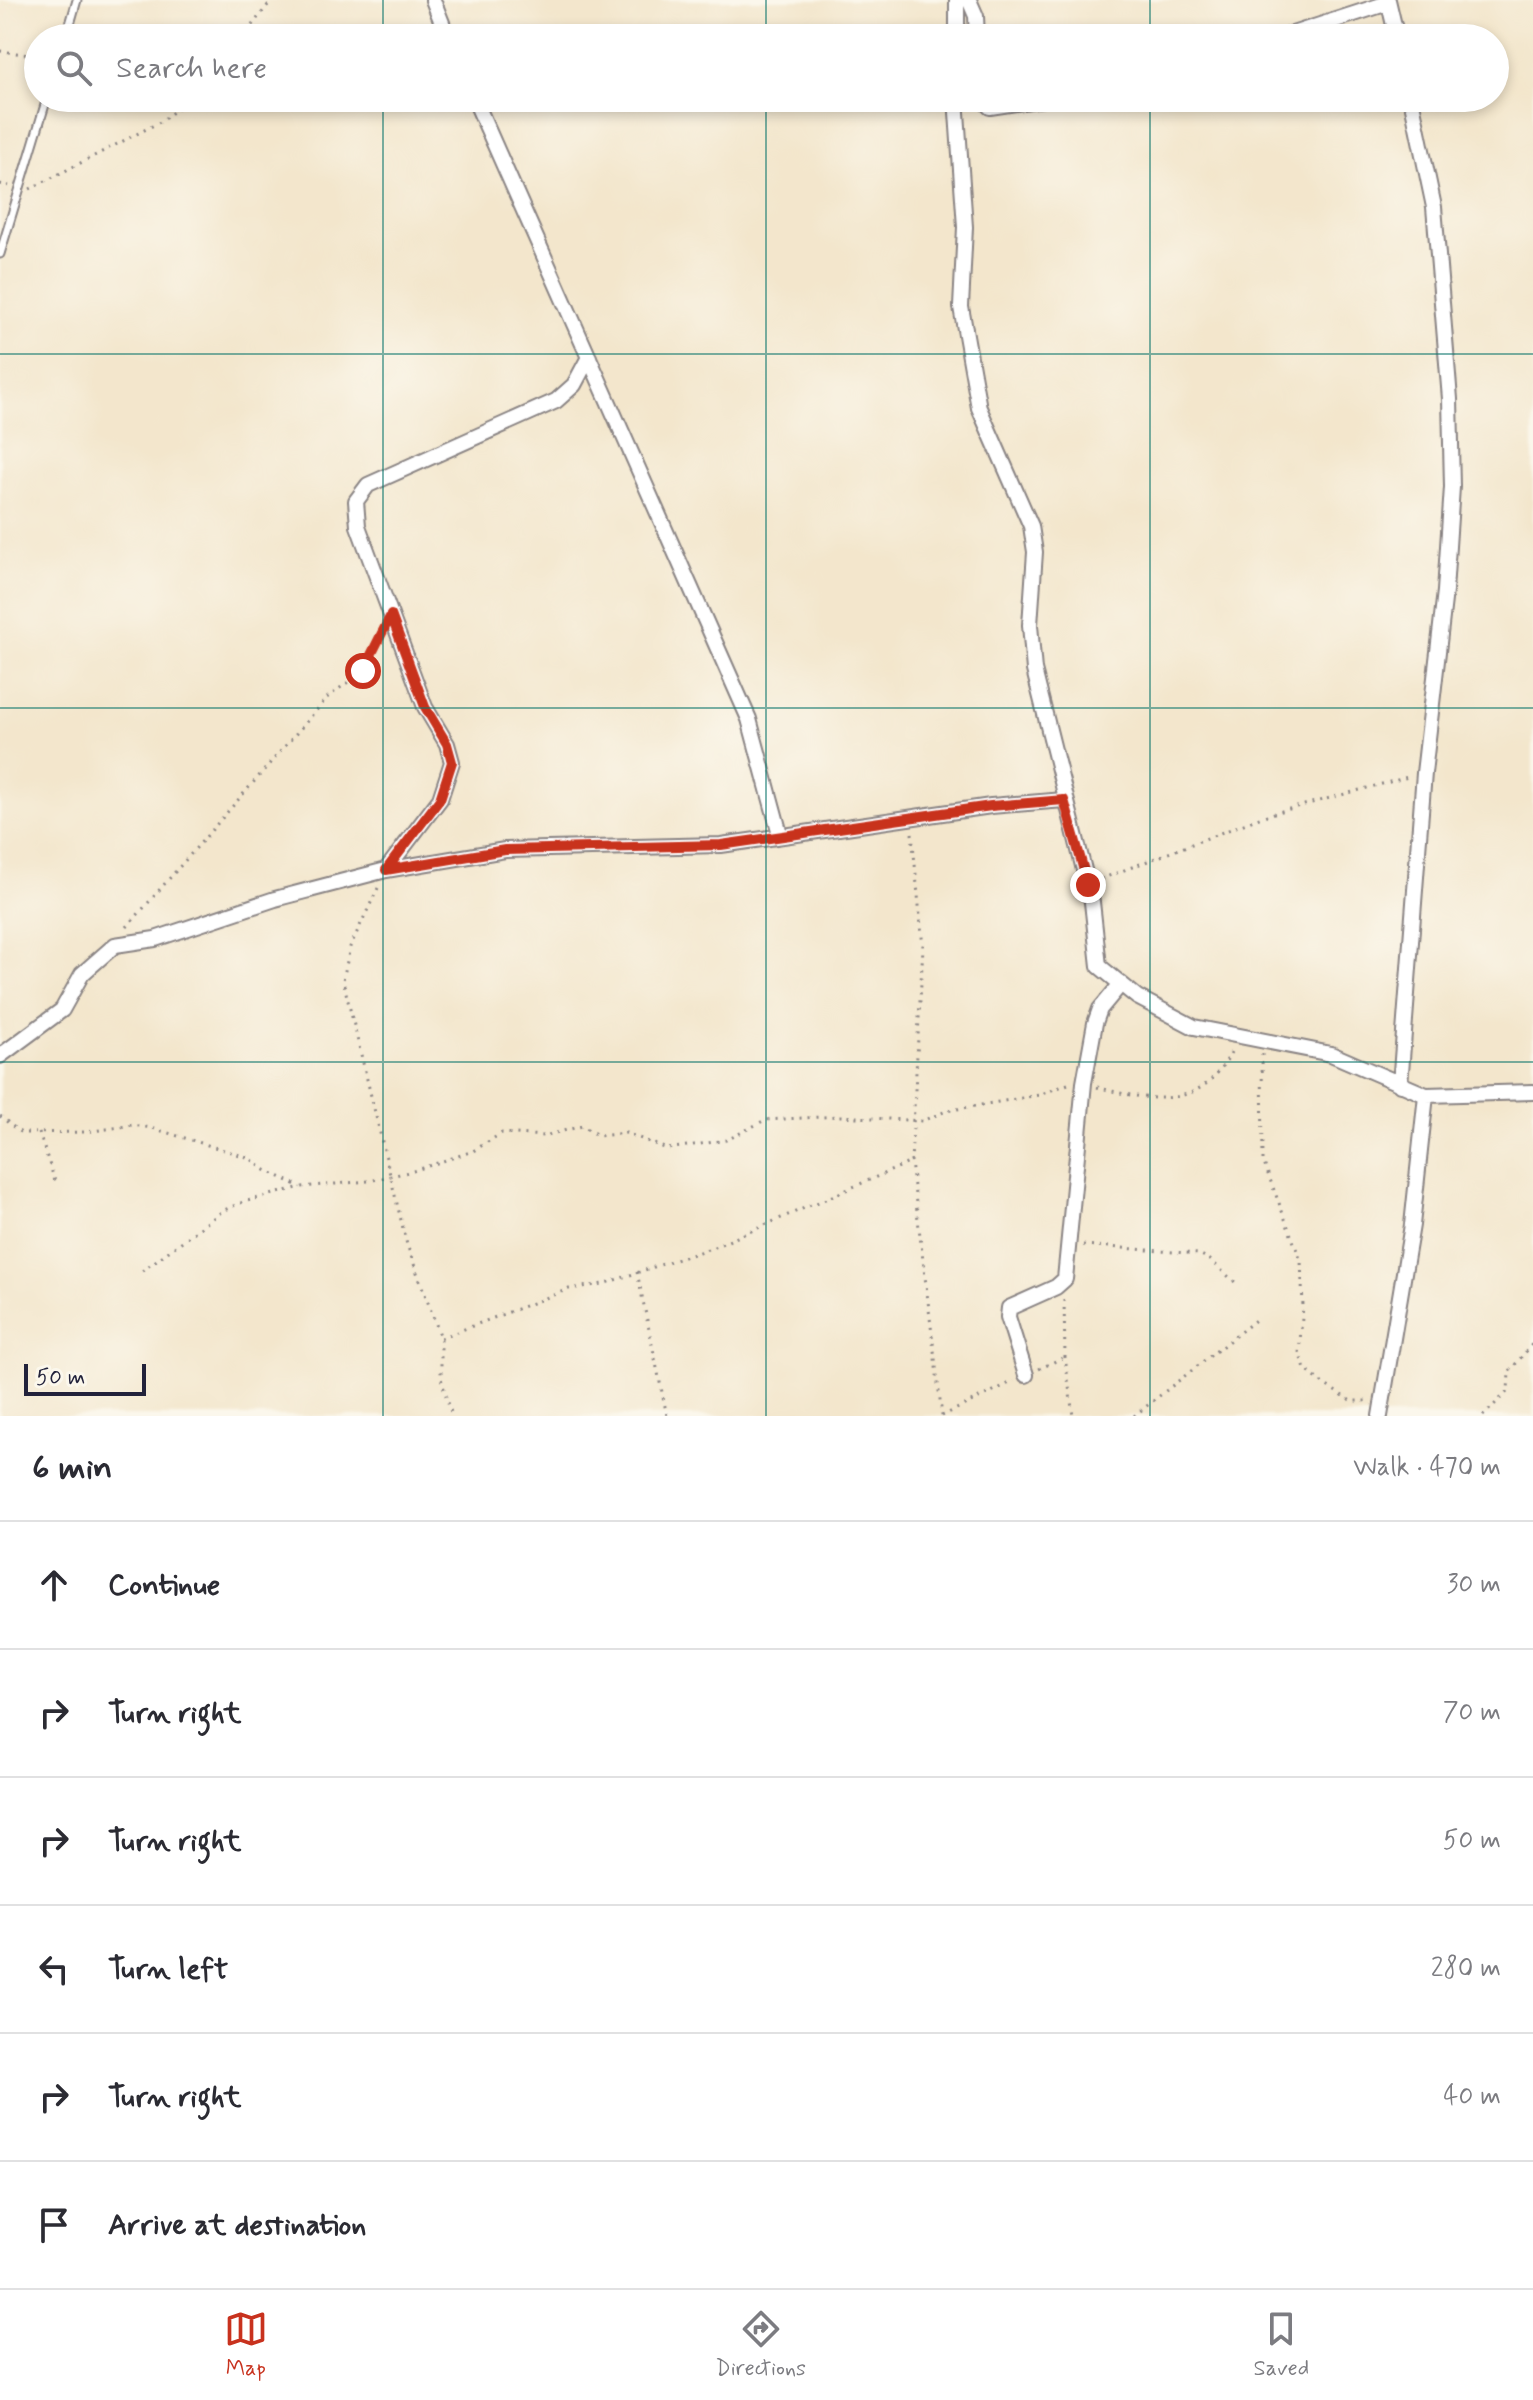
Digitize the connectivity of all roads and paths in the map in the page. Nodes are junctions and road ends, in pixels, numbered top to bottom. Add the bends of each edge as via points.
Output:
1 (77, 0) edge
2 (272, 0) edge
3 (433, 0) edge
4 (957, 0) edge
5 (969, 0) edge
6 (1388, 1) edge
7 (70, 24) edge
8 (253, 24) edge
9 (442, 24) edge
10 (957, 24) edge
11 (976, 24) edge
12 (1321, 24) edge
13 (1394, 24) edge
14 (0, 51) edge
15 (24, 54) edge
16 (43, 112) edge
17 (173, 112) edge
18 (480, 112) edge
19 (957, 112) edge
20 (1414, 112) edge
21 (19, 194) junction
22 (0, 254) edge
23 (589, 357) junction
24 (391, 615) junction
25 (1424, 773) junction
26 (1064, 800) junction
27 (911, 817) junction
28 (780, 834) junction
29 (386, 870) junction
30 (1088, 885) junction
31 (127, 927) dead end
32 (1120, 985) junction
33 (1237, 1037) junction
34 (1263, 1039) junction
35 (0, 1056) edge
36 (1085, 1080) junction
37 (1400, 1085) junction
38 (1533, 1092) edge
39 (1426, 1095) junction
40 (0, 1116) edge
41 (916, 1120) junction
42 (39, 1133) junction
43 (911, 1162) junction
44 (388, 1175) junction
45 (56, 1184) dead end
46 (301, 1187) junction
47 (1070, 1244) junction
48 (142, 1271) dead end
49 (637, 1272) junction
50 (1065, 1279) junction
51 (1236, 1283) dead end
52 (1258, 1318) dead end
53 (441, 1338) junction
54 (1533, 1343) edge
55 (1065, 1357) junction
56 (1026, 1375) junction
57 (1381, 1408) edge
58 (452, 1416) edge
59 (667, 1416) edge
60 (942, 1416) edge
61 (1073, 1416) edge
62 (1134, 1416) edge
63 (1483, 1416) edge

1 - 7 lane
2 - 8 path
3 - 9 street
4 - 10 street
5 - 11 street
6 - 12 street
6 - 13 street
14 - 15 path
16 - 21 lane
17 - 21 path via 60,177
18 - 23 street
19 - 26 street via 965,227 961,307 979,408 1031,526 1031,656
20 - 25 street via 1434,207 1452,487
21 - 22 lane
23 - 24 street via 574,385 556,401 362,490 355,512 358,526
23 - 28 street via 749,719
24 - 29 street via 452,762 440,799
24 - 31 path via 363,671 328,697
25 - 30 path via 1267,815
25 - 37 street
26 - 27 street
26 - 30 street
27 - 28 street
27 - 41 path via 923,947
28 - 29 street via 721,845 505,850
29 - 35 street via 155,939 115,945 82,974 62,1010
29 - 44 path via 350,947 343,980
30 - 32 street via 1097,962
32 - 33 street via 1194,1027
32 - 36 street via 1099,1010
33 - 34 street
33 - 36 path via 1217,1077 1193,1093 1145,1098
34 - 37 street via 1341,1057
34 - 57 path via 1263,1161 1301,1261 1299,1353 1305,1369 1351,1401
36 - 41 path via 1039,1095
36 - 47 street
37 - 39 street
38 - 39 street
39 - 57 street via 1412,1225
40 - 42 path via 21,1133
41 - 43 path
41 - 44 path via 765,1120 727,1140 667,1149 626,1133 599,1136 582,1126 544,1136 502,1133 473,1151
42 - 45 path
42 - 46 path via 141,1126 253,1159
43 - 49 path via 714,1247
43 - 60 path
44 - 46 path
44 - 53 path
46 - 48 path via 224,1210
47 - 50 street
47 - 51 path via 1199,1254
49 - 53 path via 569,1289
49 - 59 path
50 - 55 path
50 - 56 street via 1009,1308
52 - 62 path
53 - 58 path via 441,1378
54 - 63 path via 1509,1372 1508,1391
55 - 56 path
55 - 61 path
56 - 60 path

